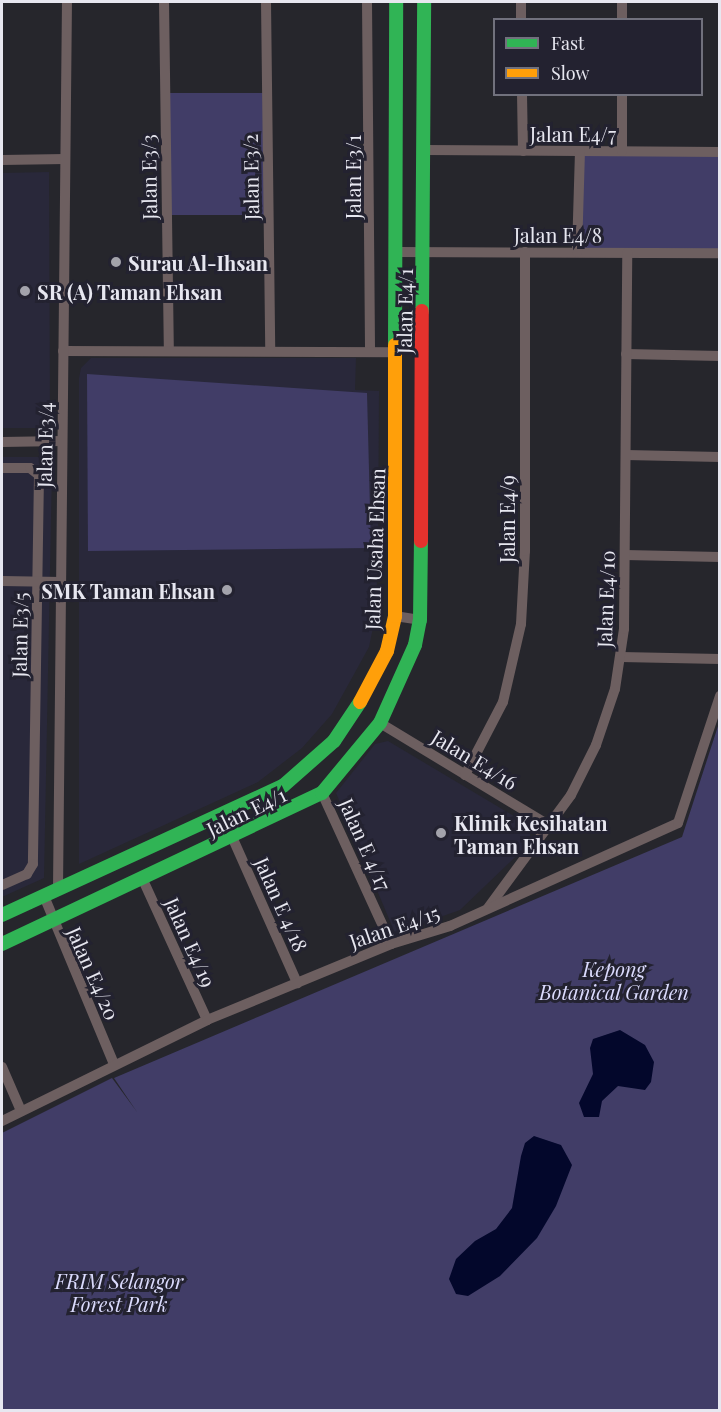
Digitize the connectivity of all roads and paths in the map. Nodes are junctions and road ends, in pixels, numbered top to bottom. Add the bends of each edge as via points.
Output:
1 (67, 2) edge
2 (164, 2) edge
3 (266, 2) edge
4 (367, 2) edge
5 (396, 2) edge
6 (424, 2) edge
7 (521, 2) edge
8 (622, 2) edge
9 (521, 18) edge
10 (622, 18) edge
11 (522, 96) edge
12 (622, 96) edge
13 (425, 150) junction
14 (523, 151) junction
15 (580, 151) junction
16 (622, 152) junction
17 (720, 152) edge
18 (65, 159) junction
19 (2, 160) edge
20 (397, 252) junction
21 (424, 252) junction
22 (525, 252) junction
23 (578, 252) junction
24 (627, 253) junction
25 (720, 253) edge
26 (63, 351) junction
27 (169, 351) junction
28 (270, 351) junction
29 (370, 352) junction
30 (397, 352) junction
31 (626, 354) junction
32 (720, 356) edge
33 (62, 441) junction
34 (2, 442) edge
35 (626, 455) junction
36 (720, 457) edge
37 (2, 468) edge
38 (625, 555) junction
39 (720, 557) edge
40 (2, 581) edge
41 (38, 582) junction
42 (61, 582) junction
43 (395, 616) junction
44 (420, 620) junction
45 (621, 657) junction
46 (720, 659) edge
47 (720, 696) edge
48 (380, 723) junction
49 (465, 775) junction
50 (322, 793) junction
51 (550, 826) junction
52 (233, 839) junction
53 (143, 880) junction
54 (2, 885) edge
55 (58, 889) junction
56 (44, 896) junction
57 (488, 909) junction
58 (2, 915) edge
59 (51, 921) junction
60 (2, 944) edge
61 (391, 944) junction
62 (297, 983) junction
63 (207, 1020) junction
64 (114, 1064) junction
65 (2, 1067) edge
66 (21, 1111) junction
67 (2, 1121) edge

1 - 18 street, Jalan E3/4
2 - 27 street, Jalan E3/3
3 - 28 street, Jalan E3/2
4 - 29 street, Jalan E3/1
5 - 20 street, Jalan Usaha Ehsan
6 - 13 street, Jalan E4/1
7 - 9 street
8 - 10 street
11 - 14 street
12 - 16 street
13 - 14 street, Jalan E4/7
13 - 21 street, Jalan E4/1
14 - 15 street, Jalan E4/7
15 - 16 street, Jalan E4/7
15 - 23 street
16 - 17 street, Jalan E4/7
18 - 19 street
18 - 26 street, Jalan E3/4
20 - 21 street, Jalan E4/8
20 - 30 street, Jalan Usaha Ehsan
21 - 22 street, Jalan E4/8
21 - 44 street, Jalan E4/1
22 - 23 street, Jalan E4/8
22 - 49 street, Jalan E4/9 via 525,551 521,624 503,702
23 - 24 street, Jalan E4/8
24 - 25 street, Jalan E4/8
24 - 31 street, Jalan E4/10
26 - 27 street
26 - 33 street, Jalan E3/4
27 - 28 street
28 - 29 street
29 - 30 street
30 - 43 street, Jalan Usaha Ehsan
31 - 32 street
31 - 35 street, Jalan E4/10
33 - 34 street
33 - 42 street, Jalan E3/4
35 - 36 street
35 - 38 street, Jalan E4/10
37 - 41 street, Jalan E3/5 via 30,468 39,475
38 - 39 street
38 - 45 street, Jalan E4/10
40 - 41 street
41 - 42 street
41 - 54 street, Jalan E3/5 via 33,864 27,874
42 - 55 street, Jalan E3/4
43 - 44 street
43 - 55 street, Jalan Usaha Ehsan via 387,651 354,712 322,753 283,786
44 - 48 street, Jalan E4/1 via 415,645
45 - 46 street
45 - 51 street, Jalan E4/10 via 596,746
47 - 57 street, Jalan E4/15 via 678,823
48 - 49 street, Jalan E4/16
48 - 50 street, Jalan E4/1
49 - 51 street, Jalan E4/16
50 - 52 street, Jalan E4/1
50 - 61 street, Jalan E 4/17
51 - 57 street, Jalan E4/10
52 - 53 street, Jalan E4/1
52 - 62 street, Jalan E 4/18
53 - 59 street, Jalan E4/1
53 - 63 street, Jalan E4/19
55 - 56 street, Jalan Usaha Ehsan
56 - 58 street, Jalan Usaha Ehsan
56 - 59 street, Jalan E4/20
57 - 61 street, Jalan E4/15 via 450,926
59 - 60 street, Jalan E4/1
59 - 64 street, Jalan E4/20
61 - 62 street, Jalan E4/15
62 - 63 street, Jalan E4/15
63 - 64 street, Jalan E4/15
64 - 66 street, Jalan E4/15
65 - 66 street
66 - 67 street, Jalan E4/15

